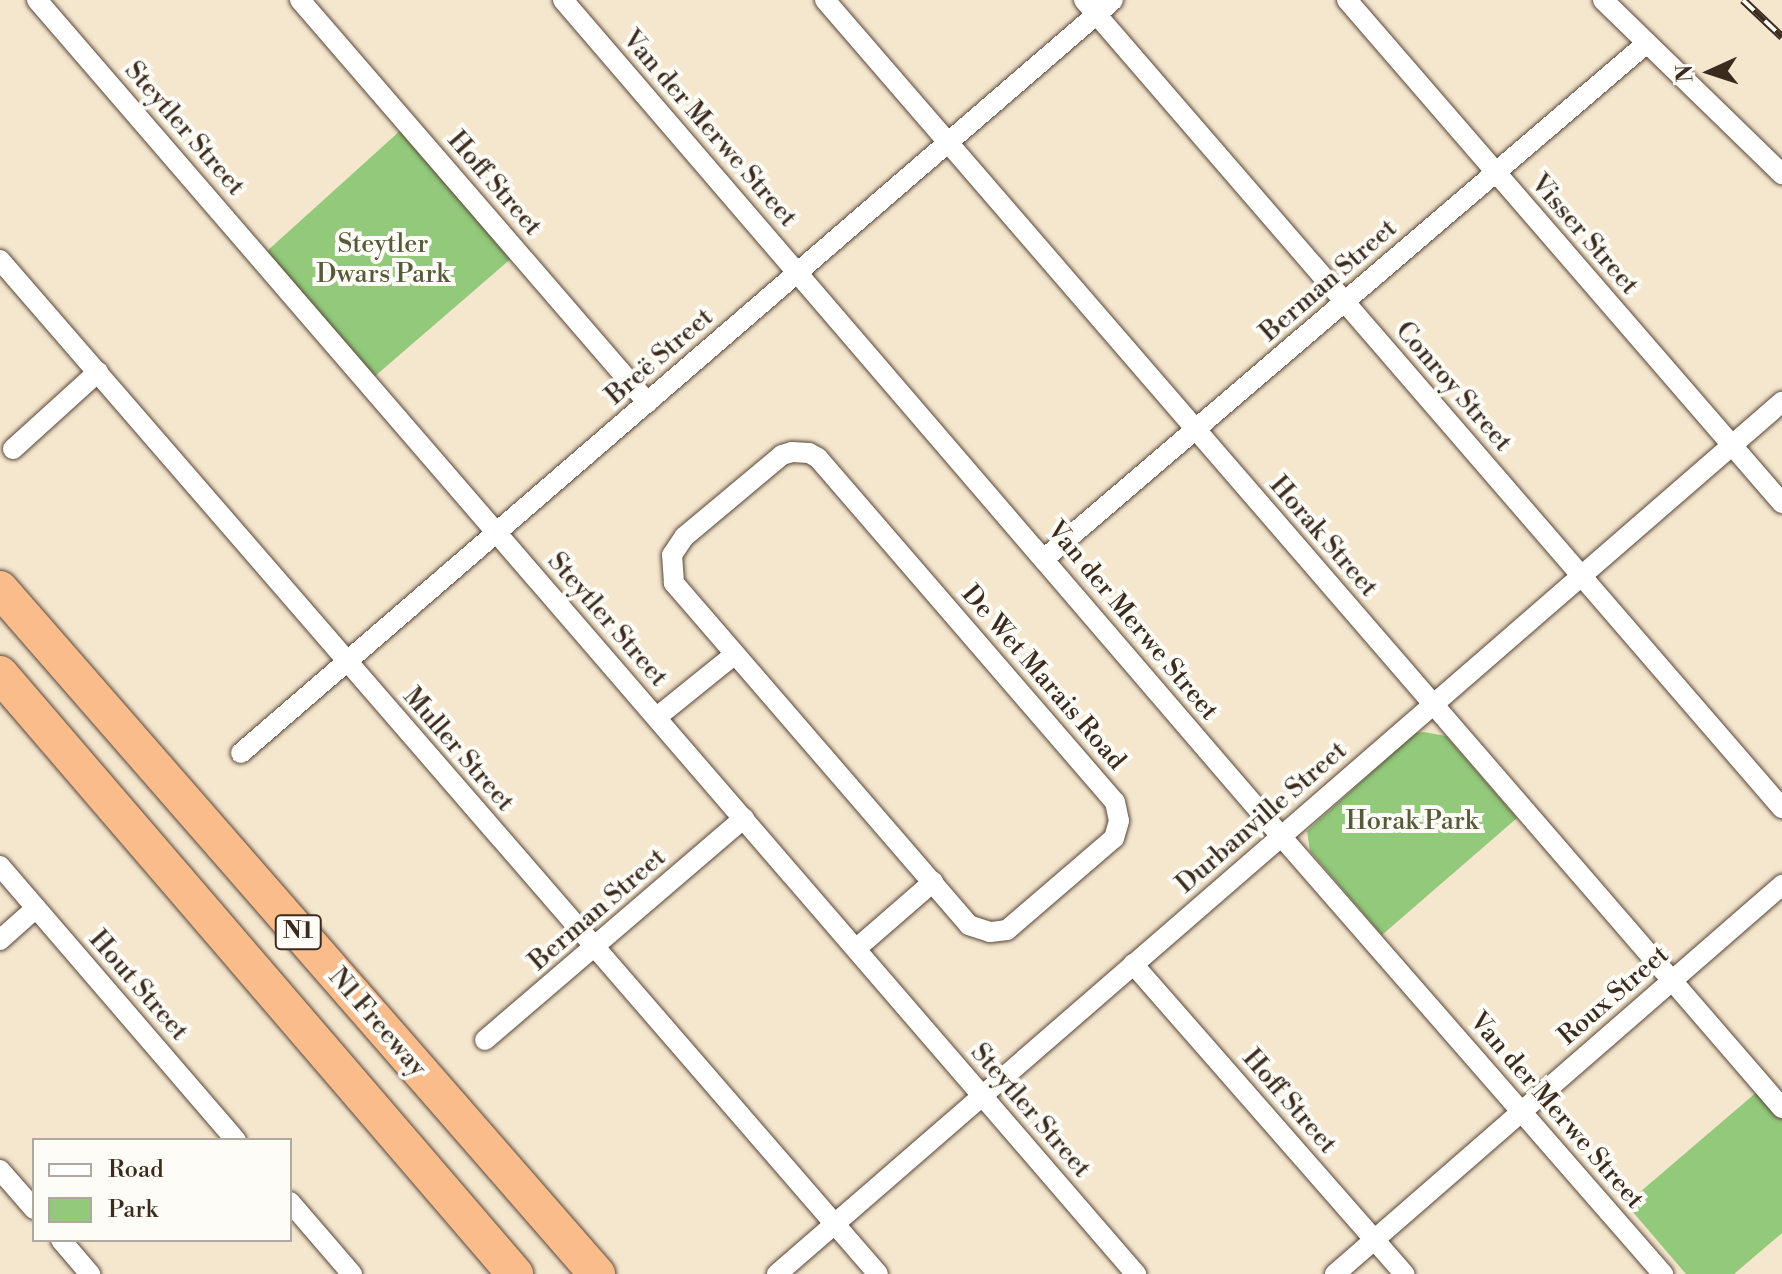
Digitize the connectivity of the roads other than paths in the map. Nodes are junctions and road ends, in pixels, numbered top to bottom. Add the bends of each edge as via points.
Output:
1 (37, 0) edge
2 (300, 0) edge
3 (563, 0) edge
4 (825, 0) edge
5 (1347, 0) edge
6 (1603, 0) edge
7 (1098, 4) edge
8 (1647, 43) junction
9 (947, 142) junction
10 (1495, 171) junction
11 (1782, 174) edge
12 (0, 260) edge
13 (797, 270) junction
14 (1346, 302) junction
15 (98, 372) junction
16 (1782, 402) edge
17 (648, 403) junction
18 (1197, 431) junction
19 (1732, 447) junction
20 (13, 449) dead end
21 (1782, 503) edge
22 (497, 531) junction
23 (1045, 558) junction
24 (1582, 576) junction
25 (0, 589) edge
26 (735, 654) junction
27 (347, 660) junction
28 (0, 674) edge
29 (1433, 705) junction
30 (657, 717) junction
31 (241, 753) dead end
32 (1782, 808) edge
33 (744, 818) junction
34 (1280, 835) junction
35 (0, 866) edge
36 (933, 882) junction
37 (1782, 885) edge
38 (36, 908) junction
39 (0, 940) edge
40 (596, 947) junction
41 (857, 948) junction
42 (1133, 964) junction
43 (1673, 980) junction
44 (485, 1040) dead end
45 (981, 1094) junction
46 (1782, 1108) edge
47 (1521, 1110) junction
48 (234, 1138) edge
49 (0, 1170) edge
50 (292, 1204) edge
51 (32, 1207) edge
52 (835, 1224) junction
53 (1376, 1240) junction
54 (63, 1242) edge
55 (90, 1274) edge
56 (352, 1274) edge
57 (515, 1274) edge
58 (597, 1274) edge
59 (777, 1274) edge
60 (878, 1274) edge
61 (1136, 1274) edge
62 (1335, 1274) edge
63 (1404, 1274) edge
64 (1663, 1274) edge

1 - 22 street, Steytler Street
2 - 17 street, Hoff Street
3 - 13 street, Van der Merwe Street
4 - 9 street, Horak Street
5 - 10 street, Visser Street
6 - 8 street
7 - 9 street, Breë Street
7 - 14 street, Conroy Street
8 - 10 street, Berman Street
8 - 11 street
9 - 13 street, Breë Street
9 - 18 street, Horak Street
10 - 14 street, Berman Street
10 - 19 street, Visser Street
12 - 15 street, Muller Street
13 - 17 street, Breë Street
13 - 23 street, Van der Merwe Street
14 - 18 street, Berman Street
14 - 24 street, Conroy Street
15 - 20 street
15 - 27 street, Muller Street
16 - 19 street, Durbanville Street
17 - 22 street, Breë Street
18 - 23 street, Berman Street
18 - 29 street, Horak Street
19 - 21 street, Visser Street
19 - 24 street, Durbanville Street
22 - 27 street, Breë Street
22 - 30 street, Steytler Street
23 - 34 street, Van der Merwe Street
24 - 29 street, Durbanville Street
24 - 32 street, Conroy Street
25 - 58 highway, N1 Freeway / N1
26 - 30 street
26 - 36 street, De Wet Marais Road
26 - 36 street, De Wet Marais Road via 674,583 672,555 684,537 782,455 809,453 1096,778 1118,811 1118,831 1103,850 1007,930 974,928
27 - 31 street, Breë Street
27 - 40 street, Muller Street
28 - 57 highway, N1
29 - 34 street, Durbanville Street
29 - 43 street, Horak Street
30 - 33 street, Steytler Street
33 - 40 street, Berman Street
33 - 41 street, Steytler Street
34 - 42 street, Durbanville Street
34 - 47 street, Van der Merwe Street
35 - 38 street, Hout Street
36 - 41 street
37 - 43 street, Roux Street
38 - 39 street
38 - 48 street, Hout Street
40 - 44 street, Berman Street
40 - 52 street, Muller Street
41 - 45 street, Steytler Street
42 - 45 street, Durbanville Street
42 - 53 street, Hoff Street
43 - 46 street, Horak Street
43 - 47 street, Roux Street
45 - 52 street, Durbanville Street
45 - 61 street, Steytler Street
47 - 53 street, Roux Street
47 - 64 street, Van der Merwe Street
49 - 51 street
50 - 56 street
52 - 59 street, Durbanville Street
52 - 60 street, Muller Street
53 - 62 street, Roux Street
53 - 63 street, Hoff Street
54 - 55 street

